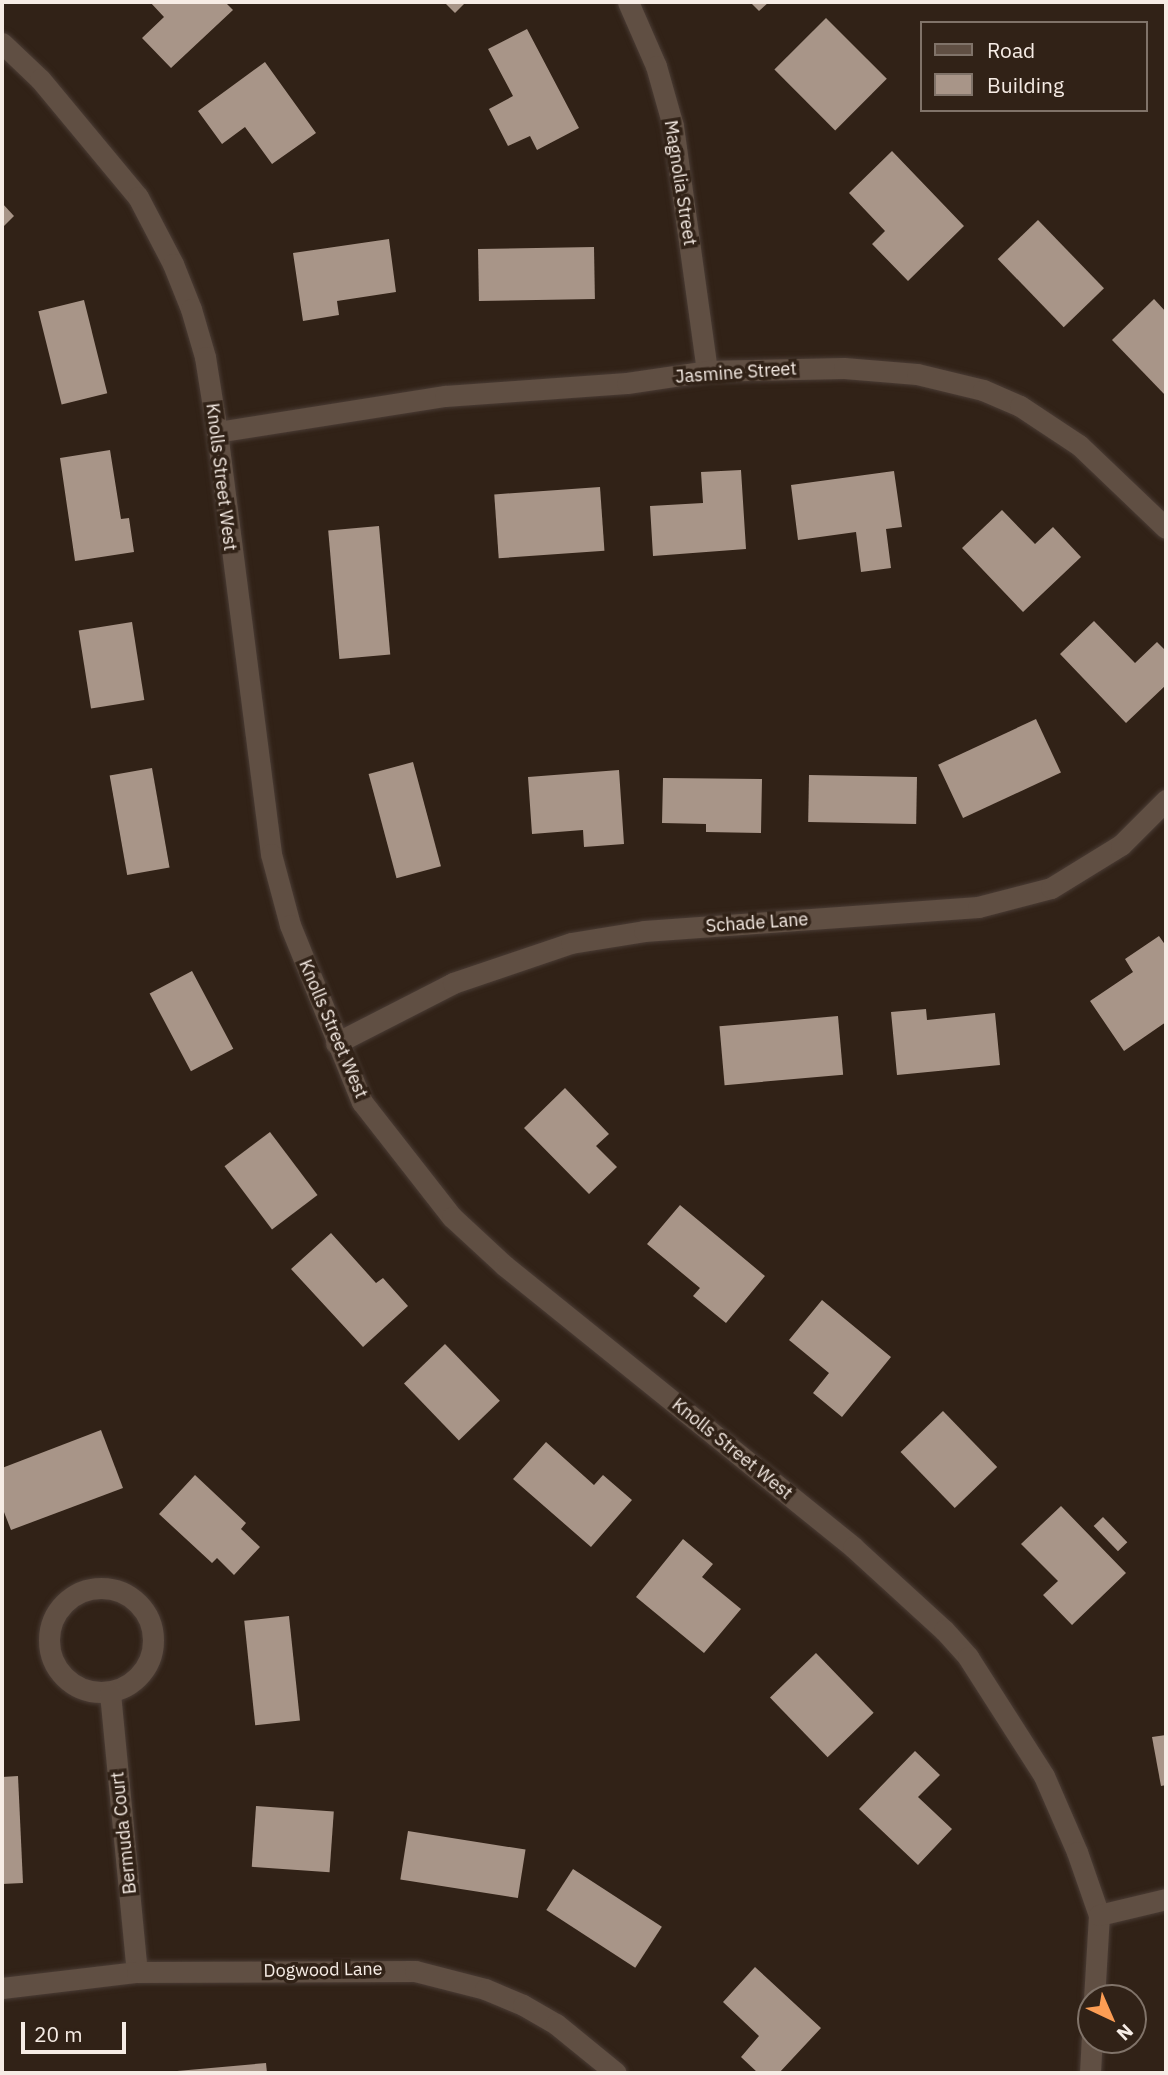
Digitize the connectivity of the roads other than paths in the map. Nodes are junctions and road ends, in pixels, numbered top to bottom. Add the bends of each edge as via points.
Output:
1 (628, 2) edge
2 (2, 43) edge
3 (707, 371) junction
4 (217, 432) junction
5 (1166, 528) edge
6 (1166, 800) edge
7 (336, 1043) junction
8 (110, 1693) junction
9 (1166, 1899) edge
10 (1099, 1915) junction
11 (137, 1972) junction
12 (1095, 1984) edge
13 (2, 1988) edge
14 (1091, 2054) edge
15 (616, 2073) edge
16 (1090, 2073) edge

1 - 3 street, Magnolia Street via 656,66 673,126
2 - 4 street, Knolls Street West via 40,79 138,197 191,309 205,357
3 - 4 street, Jasmine Street via 627,383 445,396
3 - 5 street, Jasmine Street via 844,368 917,374 983,390 1020,406 1079,445
4 - 7 street, Knolls Street West via 271,854 290,925
6 - 7 street, Schade Lane via 1121,845 1051,888 978,907 644,931 572,943 453,983
7 - 10 street, Knolls Street West via 362,1102 452,1217 505,1266 853,1547 944,1630 1011,1719 1044,1776
8 - 8 street via 129,1685 144,1670 152,1648 150,1624 140,1606 123,1592 108,1587 87,1589 68,1600 54,1617 49,1638 53,1660 66,1679 85,1690
8 - 11 street, Bermuda Court
9 - 10 street
10 - 12 street
11 - 13 street, Dogwood Lane
11 - 15 street, Dogwood Lane via 415,1971 485,1989 523,2006 556,2024
14 - 16 street

